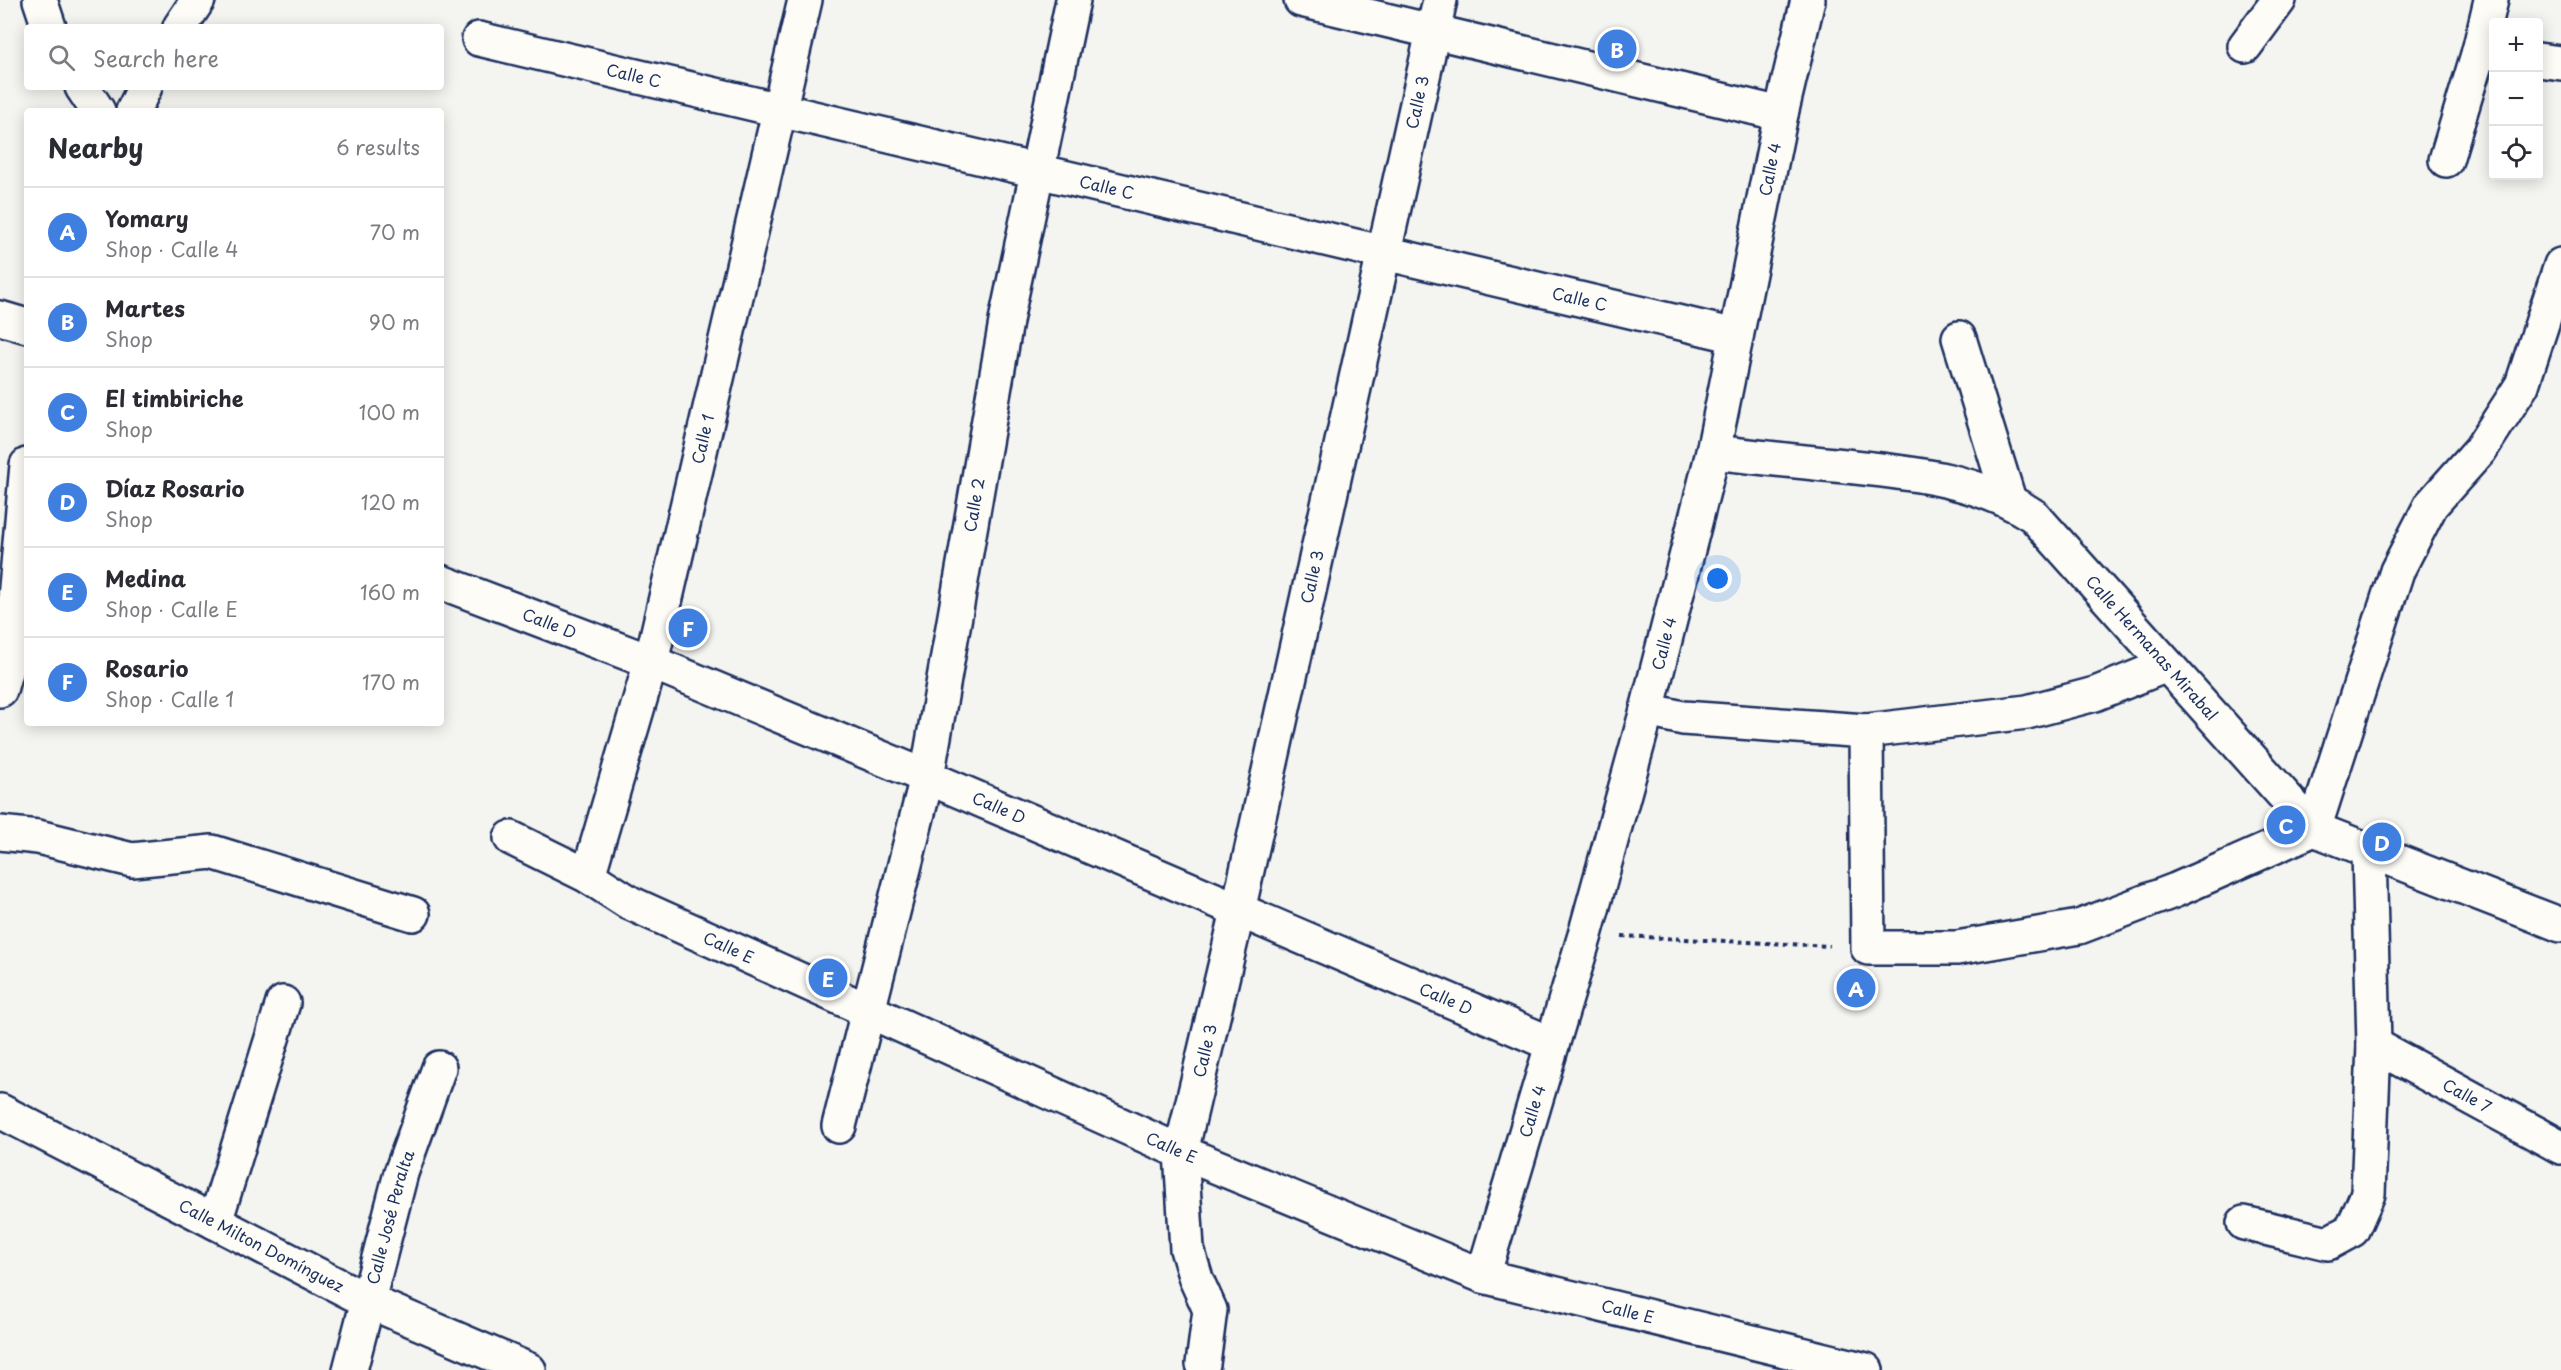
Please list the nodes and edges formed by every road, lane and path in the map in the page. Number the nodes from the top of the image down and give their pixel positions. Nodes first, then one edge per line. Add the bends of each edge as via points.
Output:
1 (40, 0) edge
2 (198, 0) edge
3 (805, 0) edge
4 (1073, 0) edge
5 (1301, 0) edge
6 (1440, 0) edge
7 (1808, 0) edge
8 (2278, 0) edge
9 (2491, 0) edge
10 (48, 24) edge
11 (182, 24) edge
12 (1433, 32) junction
13 (479, 39) dead end
14 (2245, 46) dead end
15 (2486, 52) edge
16 (2543, 61) edge
17 (2561, 63) edge
18 (84, 90) edge
19 (144, 90) edge
20 (97, 108) edge
21 (134, 108) edge
22 (780, 110) junction
23 (1781, 114) junction
24 (2446, 160) dead end
25 (1038, 171) junction
26 (1384, 253) junction
27 (2561, 265) edge
28 (0, 318) edge
29 (24, 325) edge
30 (1736, 336) junction
31 (1959, 338) dead end
32 (1713, 452) junction
33 (24, 456) edge
34 (0, 492) edge
35 (24, 498) edge
36 (2009, 500) junction
37 (444, 583) edge
38 (651, 662) junction
39 (2167, 665) junction
40 (0, 690) edge
41 (1647, 710) junction
42 (1866, 731) junction
43 (927, 777) junction
44 (2314, 829) junction
45 (0, 833) edge
46 (511, 838) dead end
47 (2369, 852) junction
48 (588, 876) junction
49 (1238, 910) junction
50 (413, 914) dead end
51 (2561, 925) edge
52 (1585, 935) junction
53 (1868, 948) junction
54 (283, 1003) dead end
55 (867, 1009) junction
56 (1552, 1044) junction
57 (2374, 1045) junction
58 (438, 1068) dead end
59 (0, 1111) edge
60 (838, 1126) dead end
61 (2561, 1148) edge
62 (1181, 1152) junction
63 (214, 1222) junction
64 (2244, 1223) dead end
65 (1483, 1276) junction
66 (368, 1301) junction
67 (1203, 1364) dead end
68 (350, 1370) edge
69 (529, 1370) edge
70 (1866, 1370) edge

1 - 10 street
2 - 11 street
3 - 22 street, Calle 1
4 - 25 street, Calle 2
5 - 12 street
6 - 12 street, Calle 3
7 - 23 street, Calle 4
8 - 14 street
9 - 15 street
12 - 23 street
12 - 26 street, Calle 3
13 - 22 street, Calle C
15 - 24 street
16 - 17 street
18 - 20 street
19 - 21 street
22 - 25 street, Calle C
22 - 38 street, Calle 1
23 - 30 street, Calle 4
25 - 26 street, Calle C
25 - 43 street, Calle 2 via 1008,316
26 - 30 street, Calle C
26 - 49 street, Calle 3
27 - 44 street via 2522,384 2480,450 2432,505 2397,571
28 - 29 street
30 - 32 street, Calle 4
31 - 36 street
32 - 36 street, Calle Hermanas Mirabal via 1926,476
32 - 41 street, Calle 4
33 - 34 street
35 - 40 street via 10,654
36 - 39 street, Calle Hermanas Mirabal via 2034,516
37 - 38 street, Calle D
38 - 43 street, Calle D
38 - 48 street, Calle 1
39 - 42 street via 2096,694 2027,712
39 - 44 street, Calle Hermanas Mirabal
41 - 42 street via 1683,718
41 - 52 street, Calle 4
42 - 53 street
43 - 49 street, Calle D
43 - 55 street, Calle 2
44 - 47 street, Calle Hermanas Mirabal
44 - 53 street via 2176,890 2079,927 1957,948
45 - 50 street via 38,837 132,860 212,852
46 - 48 street, Calle E
47 - 51 street, Calle Hermanas Mirabal
47 - 57 street
48 - 55 street, Calle E via 630,903
49 - 56 street, Calle D
49 - 62 street, Calle 3
52 - 53 path
52 - 56 street, Calle 4
54 - 63 street
55 - 60 street, Calle 2
55 - 62 street, Calle E
56 - 65 street, Calle 4
57 - 61 street, Calle 7
57 - 64 street via 2368,1194 2352,1230 2328,1243
58 - 66 street, Calle José Peralta via 401,1173
59 - 63 street, Calle Milton Domínguez
62 - 65 street, Calle E
62 - 67 street, Calle 3 via 1187,1250 1210,1310
63 - 66 street, Calle Milton Domínguez
65 - 70 street, Calle E
66 - 68 street, Calle José Peralta
66 - 69 street, Calle Milton Domínguez

